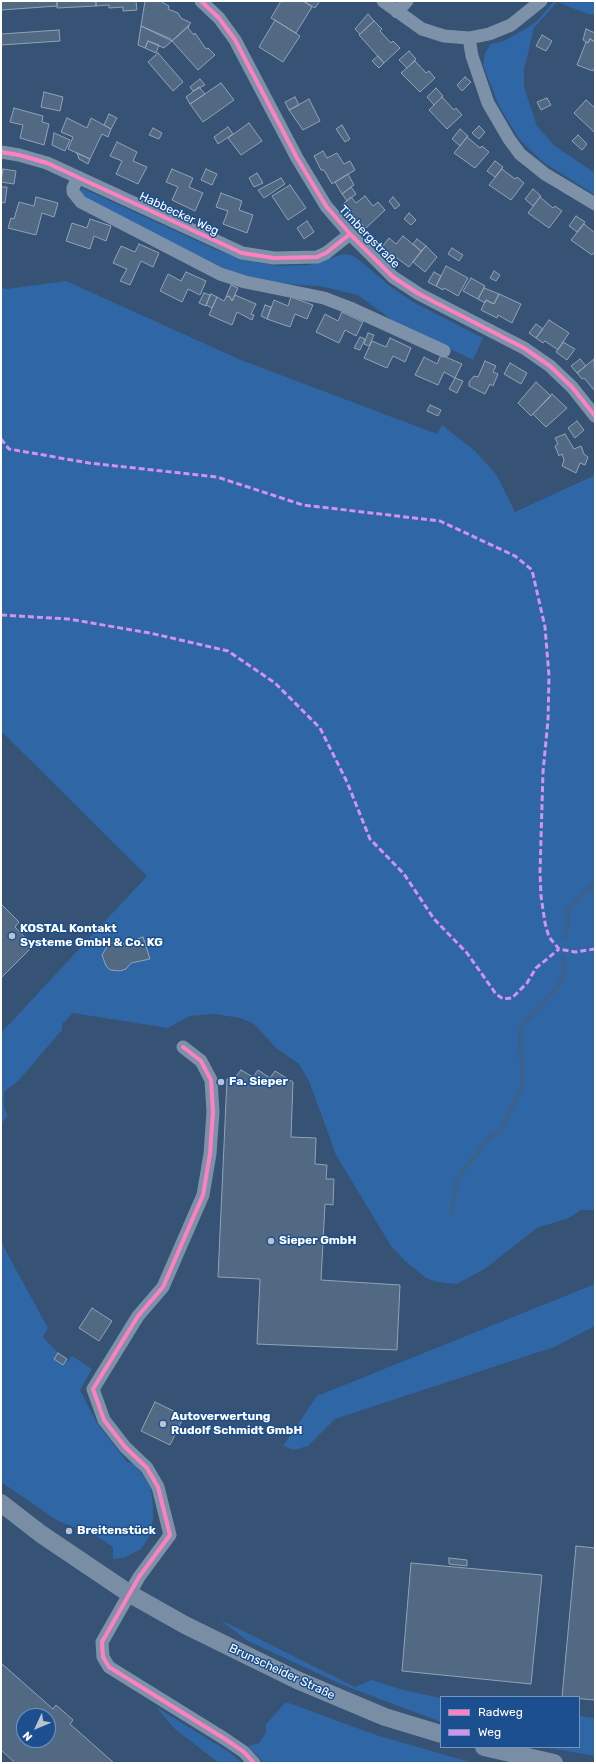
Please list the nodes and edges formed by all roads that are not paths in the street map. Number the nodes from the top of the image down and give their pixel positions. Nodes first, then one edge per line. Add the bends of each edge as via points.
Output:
1 (201, 1) edge
2 (384, 1) edge
3 (407, 1) edge
4 (541, 1) edge
5 (397, 12) junction
6 (469, 38) junction
7 (1, 152) edge
8 (78, 177) junction
9 (595, 204) edge
10 (350, 234) junction
11 (444, 351) dead end
12 (595, 416) edge
13 (183, 1047) dead end
14 (1, 1502) edge
15 (130, 1594) junction
16 (440, 1734) edge
17 (488, 1748) edge
18 (254, 1763) edge
19 (554, 1763) edge

1 - 10 street, Timbergstraße via 219,18 235,40 326,206
2 - 5 street
3 - 5 street
4 - 6 street via 511,25 489,34
5 - 6 street via 432,33
6 - 9 street via 472,56 488,103 520,154 545,174
7 - 8 street, Habbecker Weg via 47,163
8 - 10 street, Habbecker Weg via 242,253 258,257 317,257
8 - 11 street via 73,192 81,202 220,274 245,282 324,298
10 - 12 street, Timbergstraße via 393,277 419,294 524,348 550,366 572,387
13 - 15 street via 201,1061 211,1080 213,1119 210,1154 202,1195 163,1287 138,1316 93,1389 104,1420 147,1468 158,1487 170,1535 139,1577
14 - 15 main road, Brunscheider Straße via 41,1534
15 - 16 main road, Brunscheider Straße via 185,1625 297,1680 385,1717
15 - 18 street via 102,1642 103,1657 109,1667 225,1739 244,1752
17 - 19 main road

